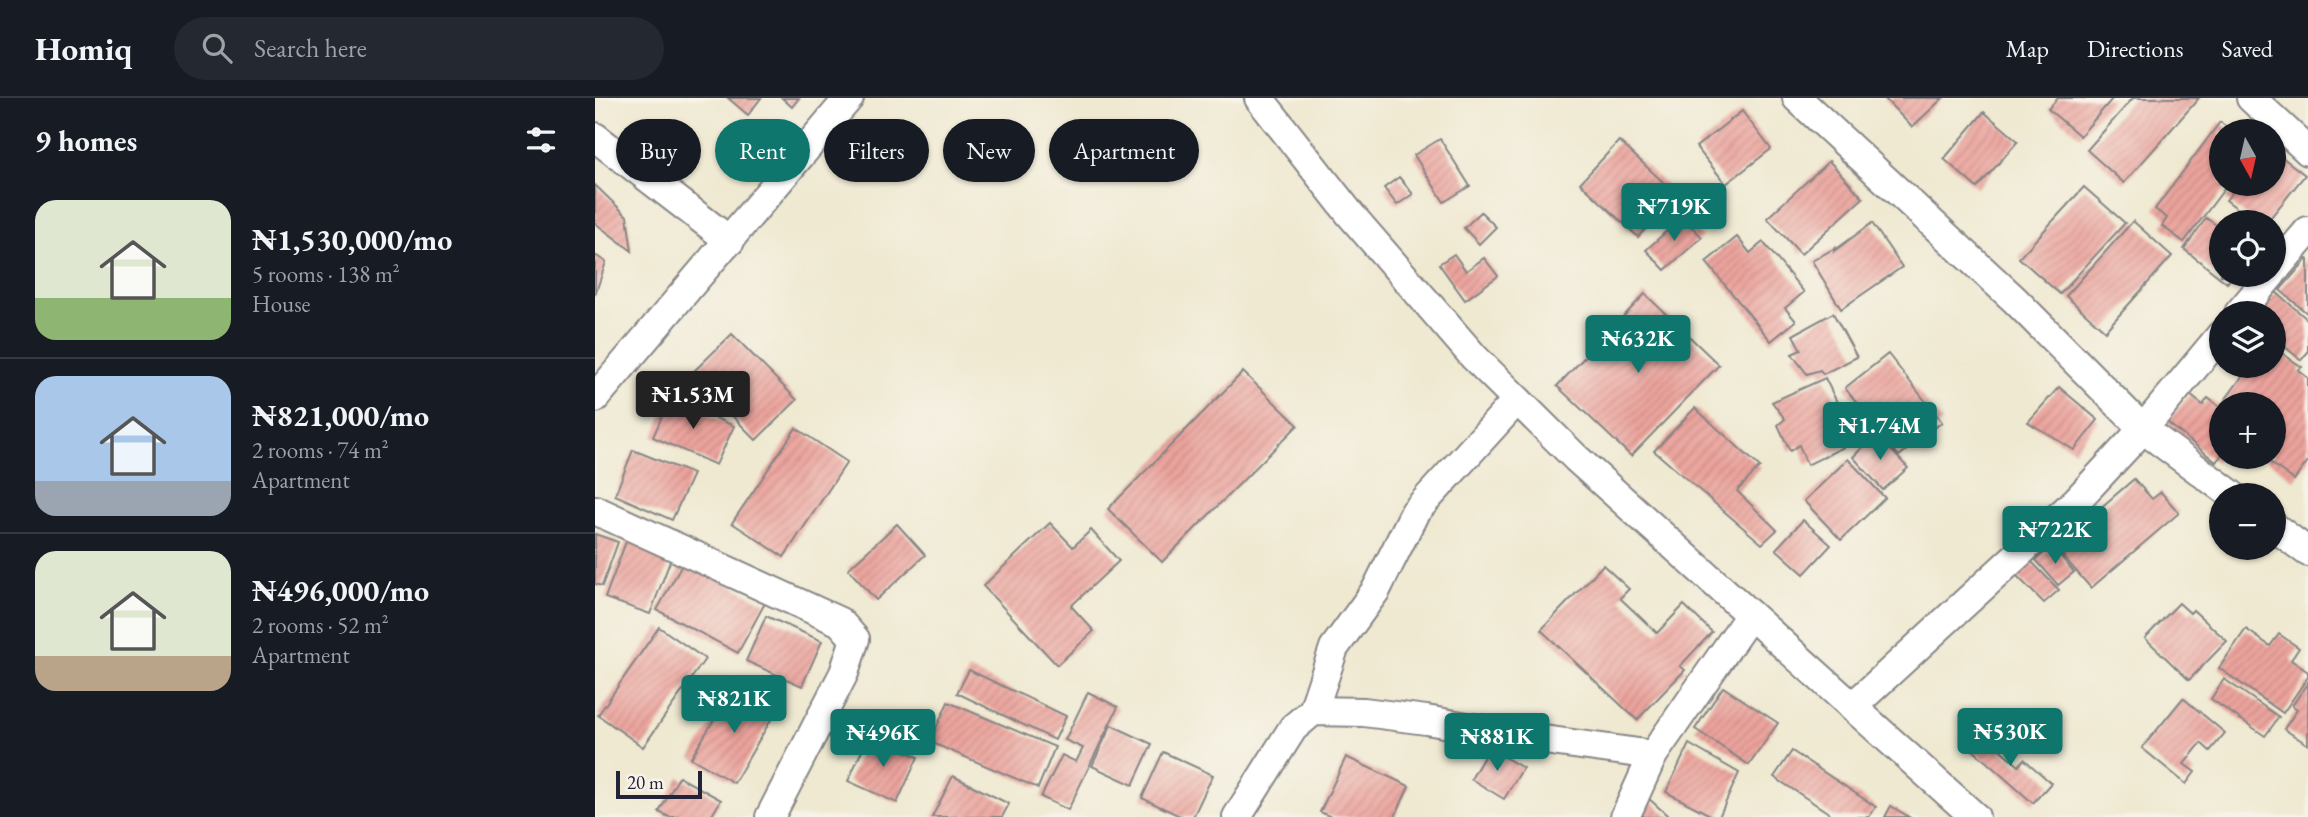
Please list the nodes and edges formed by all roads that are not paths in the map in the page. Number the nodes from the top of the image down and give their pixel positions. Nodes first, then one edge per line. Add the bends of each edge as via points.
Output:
1 (849, 98) edge
2 (1259, 98) edge
3 (1797, 98) edge
4 (2251, 98) edge
5 (595, 137) edge
6 (2308, 151) edge
7 (2308, 231) edge
8 (730, 241) junction
9 (2286, 257) edge
10 (2261, 287) edge
11 (2249, 301) edge
12 (2209, 349) edge
13 (595, 398) edge
14 (1517, 400) junction
15 (2143, 429) junction
16 (2216, 483) edge
17 (595, 510) edge
18 (2286, 536) edge
19 (2308, 552) edge
20 (1750, 615) junction
21 (1851, 708) junction
22 (1313, 710) junction
23 (1653, 755) junction
24 (770, 817) edge
25 (1237, 817) edge
26 (1625, 817) edge
27 (1975, 817) edge

1 - 8 street
2 - 14 street via 1359,225 1474,358
3 - 15 street via 2015,300
4 - 6 street
5 - 8 street
7 - 9 street
8 - 13 street
10 - 11 street
12 - 15 street
14 - 20 street
14 - 22 street via 1415,512 1376,590 1334,648
15 - 16 street
15 - 21 street via 2077,500
17 - 24 street via 840,622 855,639 844,673
18 - 19 street
20 - 21 street
20 - 23 street
21 - 27 street
22 - 23 street via 1413,718
22 - 25 street via 1293,728
23 - 26 street

